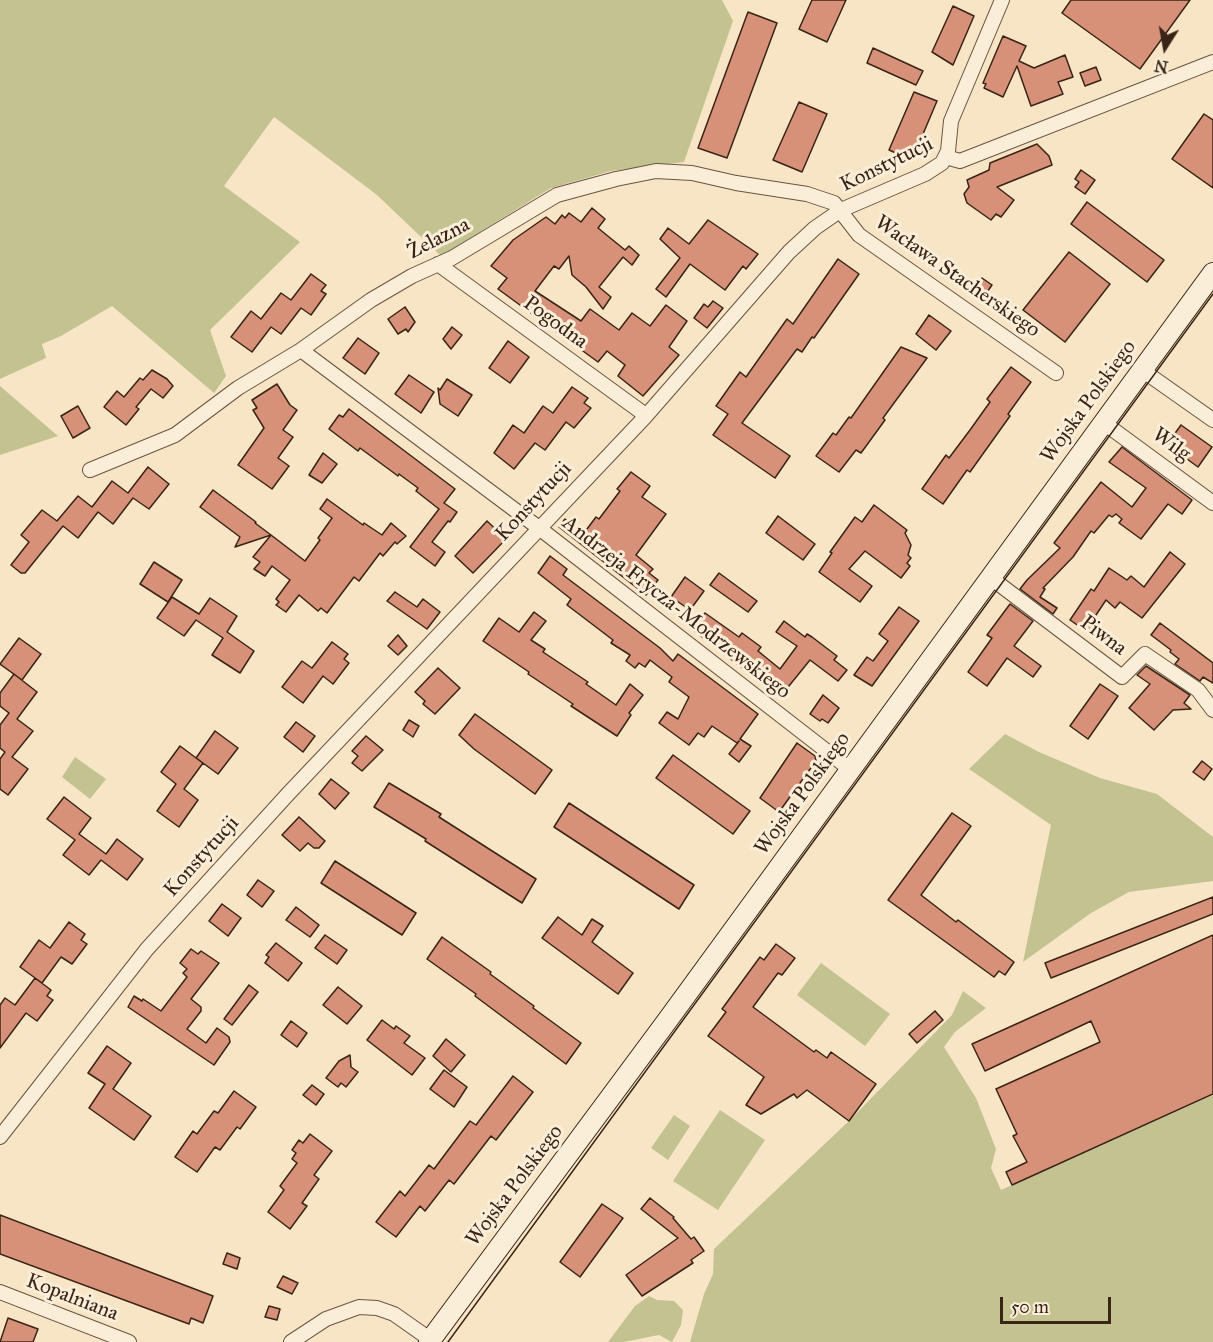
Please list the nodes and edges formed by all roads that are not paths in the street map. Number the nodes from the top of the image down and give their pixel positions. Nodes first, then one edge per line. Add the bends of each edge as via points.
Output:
1 (1002, 0) edge
2 (1213, 62) edge
3 (946, 157) junction
4 (841, 210) junction
5 (438, 264) junction
6 (1213, 273) edge
7 (301, 350) junction
8 (1142, 370) junction
9 (1056, 373) dead end
10 (645, 417) junction
11 (1213, 420) edge
12 (1104, 423) junction
13 (90, 470) dead end
14 (1213, 503) edge
15 (539, 528) junction
16 (991, 578) junction
17 (1213, 710) edge
18 (851, 770) junction
19 (0, 1137) edge
20 (0, 1292) edge
21 (430, 1341) edge
22 (129, 1342) edge
23 (291, 1342) edge

1 - 3 street via 951,121
2 - 3 street, Konstytucji via 960,161
3 - 4 street, Konstytucji via 936,169
4 - 5 street, Żelazna via 834,202 807,195 692,172 656,171 557,195
4 - 9 street, Wacława Stacherskiego via 859,235
4 - 10 street, Konstytucji via 789,252
5 - 7 street, Żelazna via 371,300
5 - 10 street, Pogodna
6 - 8 main road, Wojska Polskiego
7 - 13 street, Żelazna via 238,388 174,435
7 - 15 street, Andrzeja Frycza-Modrzewskiego
8 - 11 street
8 - 12 main road, Wojska Polskiego
10 - 15 street, Konstytucji
12 - 14 street, Wilg
12 - 16 main road, Wojska Polskiego
15 - 18 street, Andrzeja Frycza-Modrzewskiego
15 - 19 street, Konstytucji via 147,949
16 - 17 street, Piwna via 1122,676 1145,654 1198,690
16 - 18 main road, Wojska Polskiego
18 - 21 main road, Wojska Polskiego
20 - 22 street, Kopalniana
21 - 23 street via 394,1314 358,1307 326,1319

